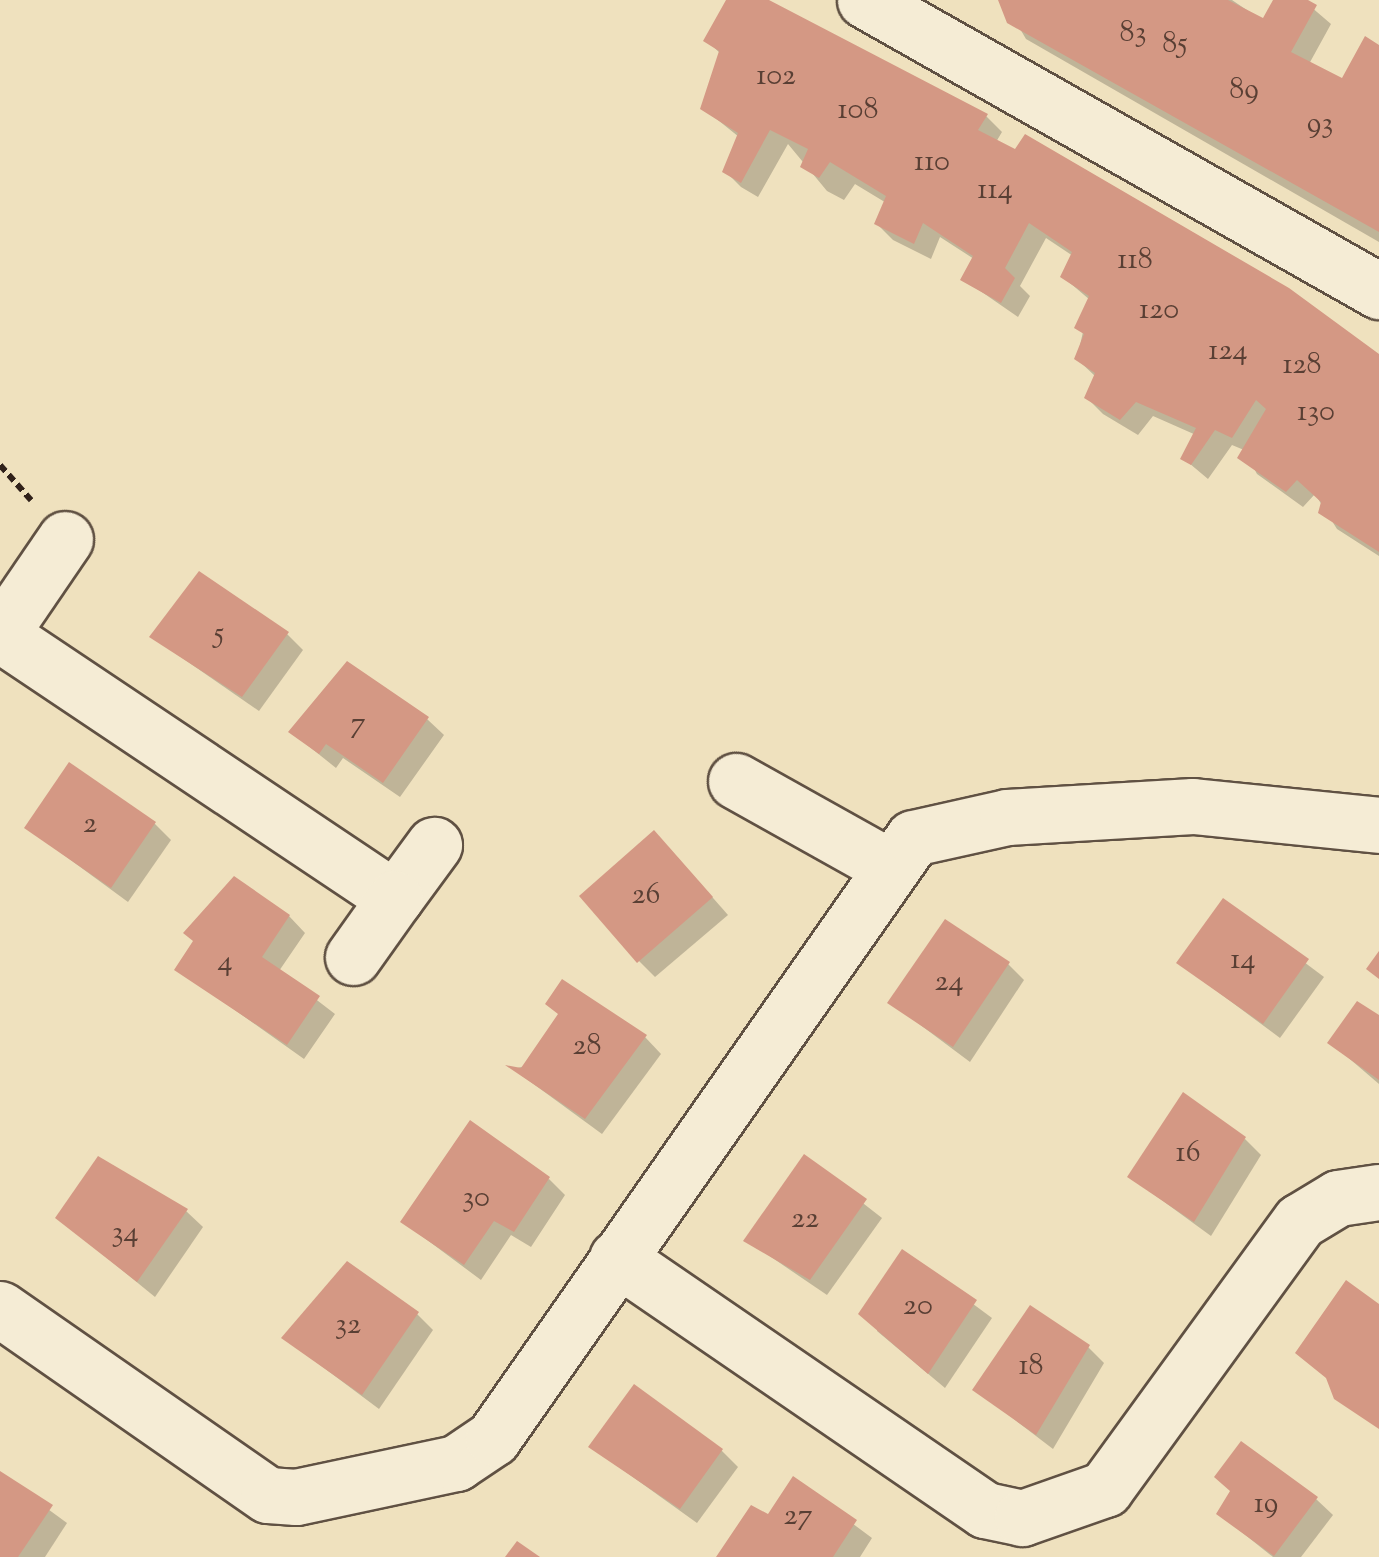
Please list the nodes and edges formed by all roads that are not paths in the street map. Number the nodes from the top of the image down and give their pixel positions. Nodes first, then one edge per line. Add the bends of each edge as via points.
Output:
1 (866, 0) edge
2 (1379, 291) edge
3 (65, 539) dead end
4 (1, 632) edge
5 (736, 781) dead end
6 (1379, 826) edge
7 (434, 845) dead end
8 (890, 867) junction
9 (395, 898) junction
10 (353, 957) dead end
11 (1379, 1192) edge
12 (617, 1258) junction
13 (0, 1309) edge

1 - 2 street
3 - 4 street
4 - 9 street
5 - 8 street
6 - 8 street via 1193,806 1007,817 913,838
7 - 9 street
8 - 12 street
9 - 10 street
11 - 12 street via 1338,1198 1300,1221 1105,1489 1022,1518 985,1510
12 - 13 street via 482,1448 456,1462 296,1497 252,1485

